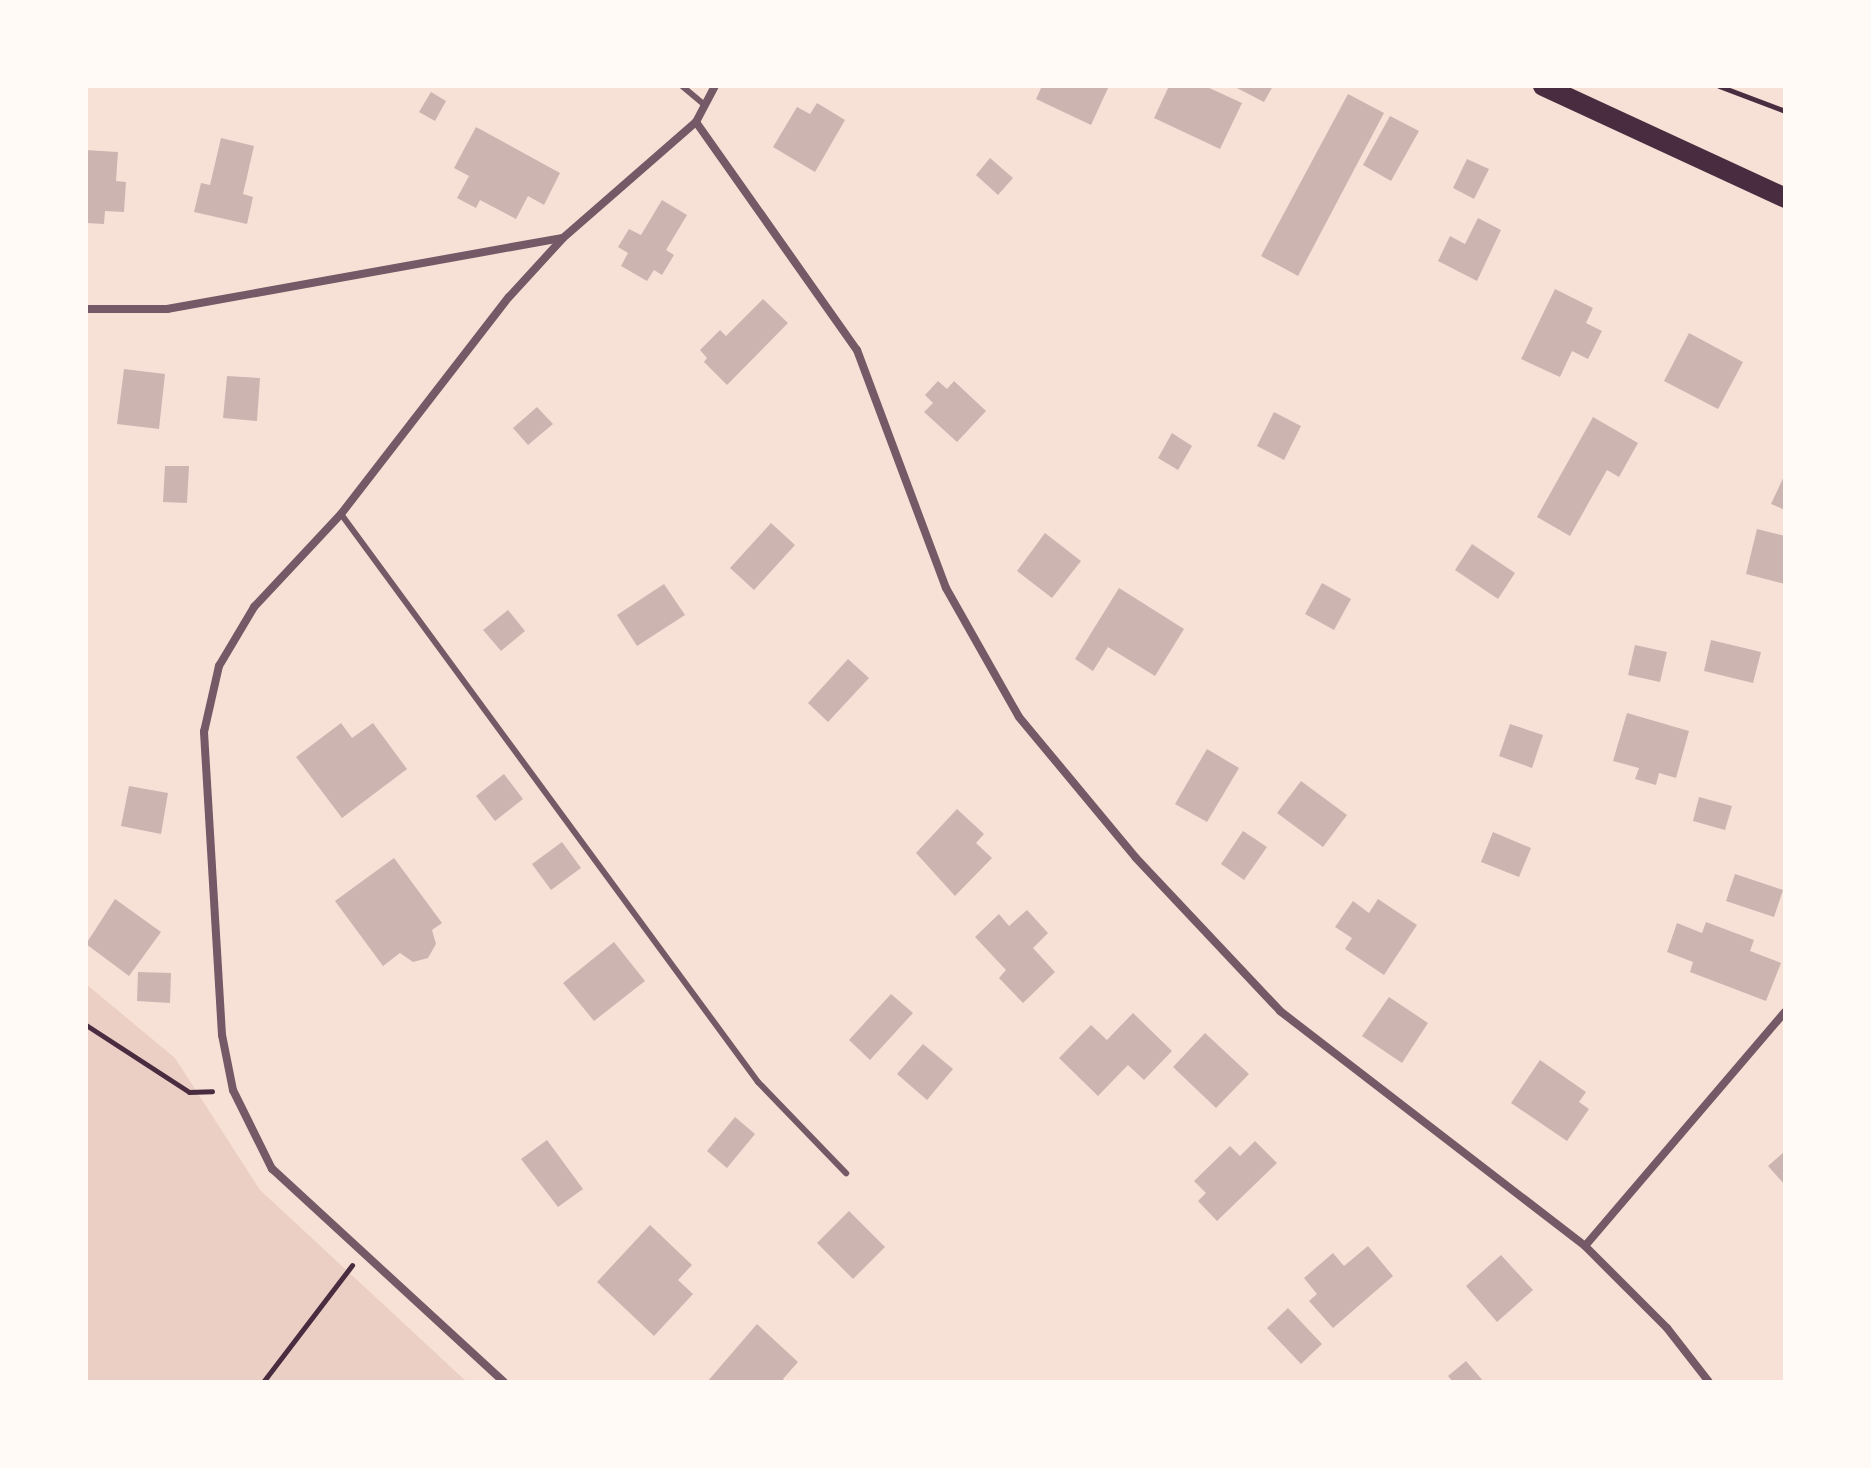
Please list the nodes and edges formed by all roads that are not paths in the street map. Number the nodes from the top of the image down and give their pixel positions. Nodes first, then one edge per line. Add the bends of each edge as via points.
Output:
1 (682, 86) edge
2 (715, 86) edge
3 (1543, 86) edge
4 (705, 105) junction
5 (696, 122) junction
6 (1785, 198) edge
7 (563, 238) junction
8 (86, 309) edge
9 (341, 514) junction
10 (1785, 1012) edge
11 (846, 1173) dead end
12 (1585, 1246) junction
13 (504, 1382) edge
14 (1709, 1382) edge

1 - 4 lane
2 - 4 street
3 - 6 main road
4 - 5 street
5 - 7 street
5 - 12 street via 857,350 946,588 1019,717 1136,858 1280,1011
7 - 8 street via 167,309
7 - 9 street via 509,297
9 - 11 lane via 758,1082
9 - 13 street via 254,607 219,666 204,732 222,1035 233,1090 272,1169
10 - 12 street
12 - 14 street via 1667,1328

